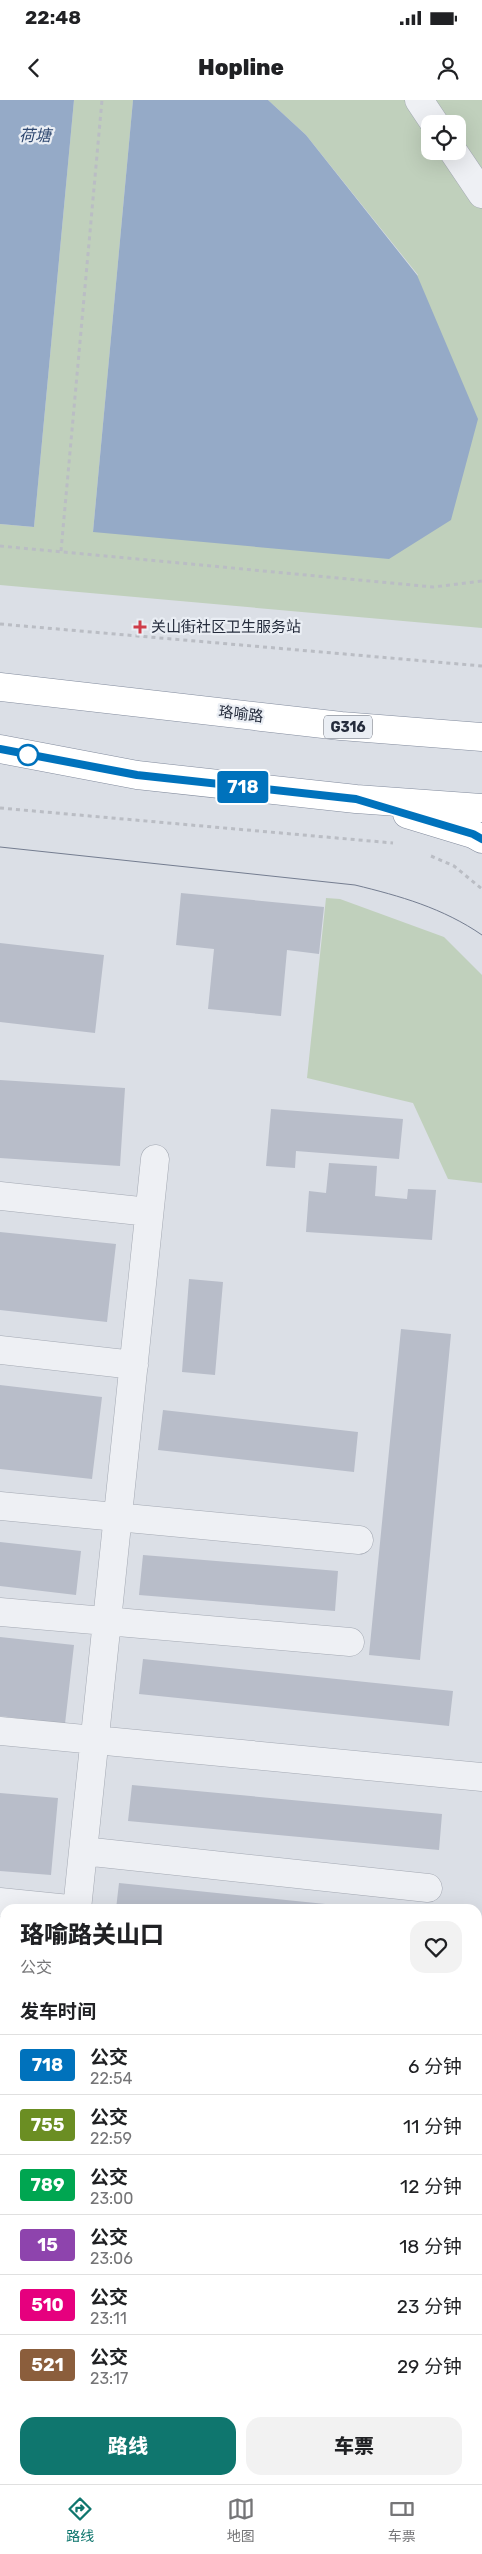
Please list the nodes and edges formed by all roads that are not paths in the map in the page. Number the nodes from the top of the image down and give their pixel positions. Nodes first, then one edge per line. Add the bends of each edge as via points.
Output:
1 (419, 100) edge
2 (429, 115) edge
3 (459, 160) edge
4 (482, 194) edge
5 (0, 687) edge
6 (482, 737) edge
7 (0, 750) edge
8 (356, 799) junction
9 (482, 808) edge
10 (482, 839) edge
11 (155, 1159) dead end
12 (0, 1196) edge
13 (149, 1212) junction
14 (0, 1350) edge
15 (134, 1365) junction
16 (0, 1506) edge
17 (119, 1518) junction
18 (359, 1540) dead end
19 (0, 1612) edge
20 (108, 1622) junction
21 (350, 1642) dead end
22 (0, 1731) edge
23 (95, 1741) junction
24 (482, 1777) edge
25 (84, 1851) junction
26 (428, 1888) dead end
27 (0, 1902) edge
28 (20, 1904) edge
29 (78, 1904) edge

1 - 2 street
3 - 4 street
5 - 6 highway, 珞喻路 / G316 via 341,726
7 - 8 highway via 137,775
8 - 9 highway
8 - 10 highway
11 - 13 street
12 - 13 street
13 - 15 street
14 - 15 street
15 - 17 street
16 - 17 street
17 - 18 street
17 - 20 street
19 - 20 street
20 - 21 street
20 - 23 street
22 - 23 street
23 - 24 street
23 - 25 street
25 - 26 street
25 - 29 street
27 - 28 street

